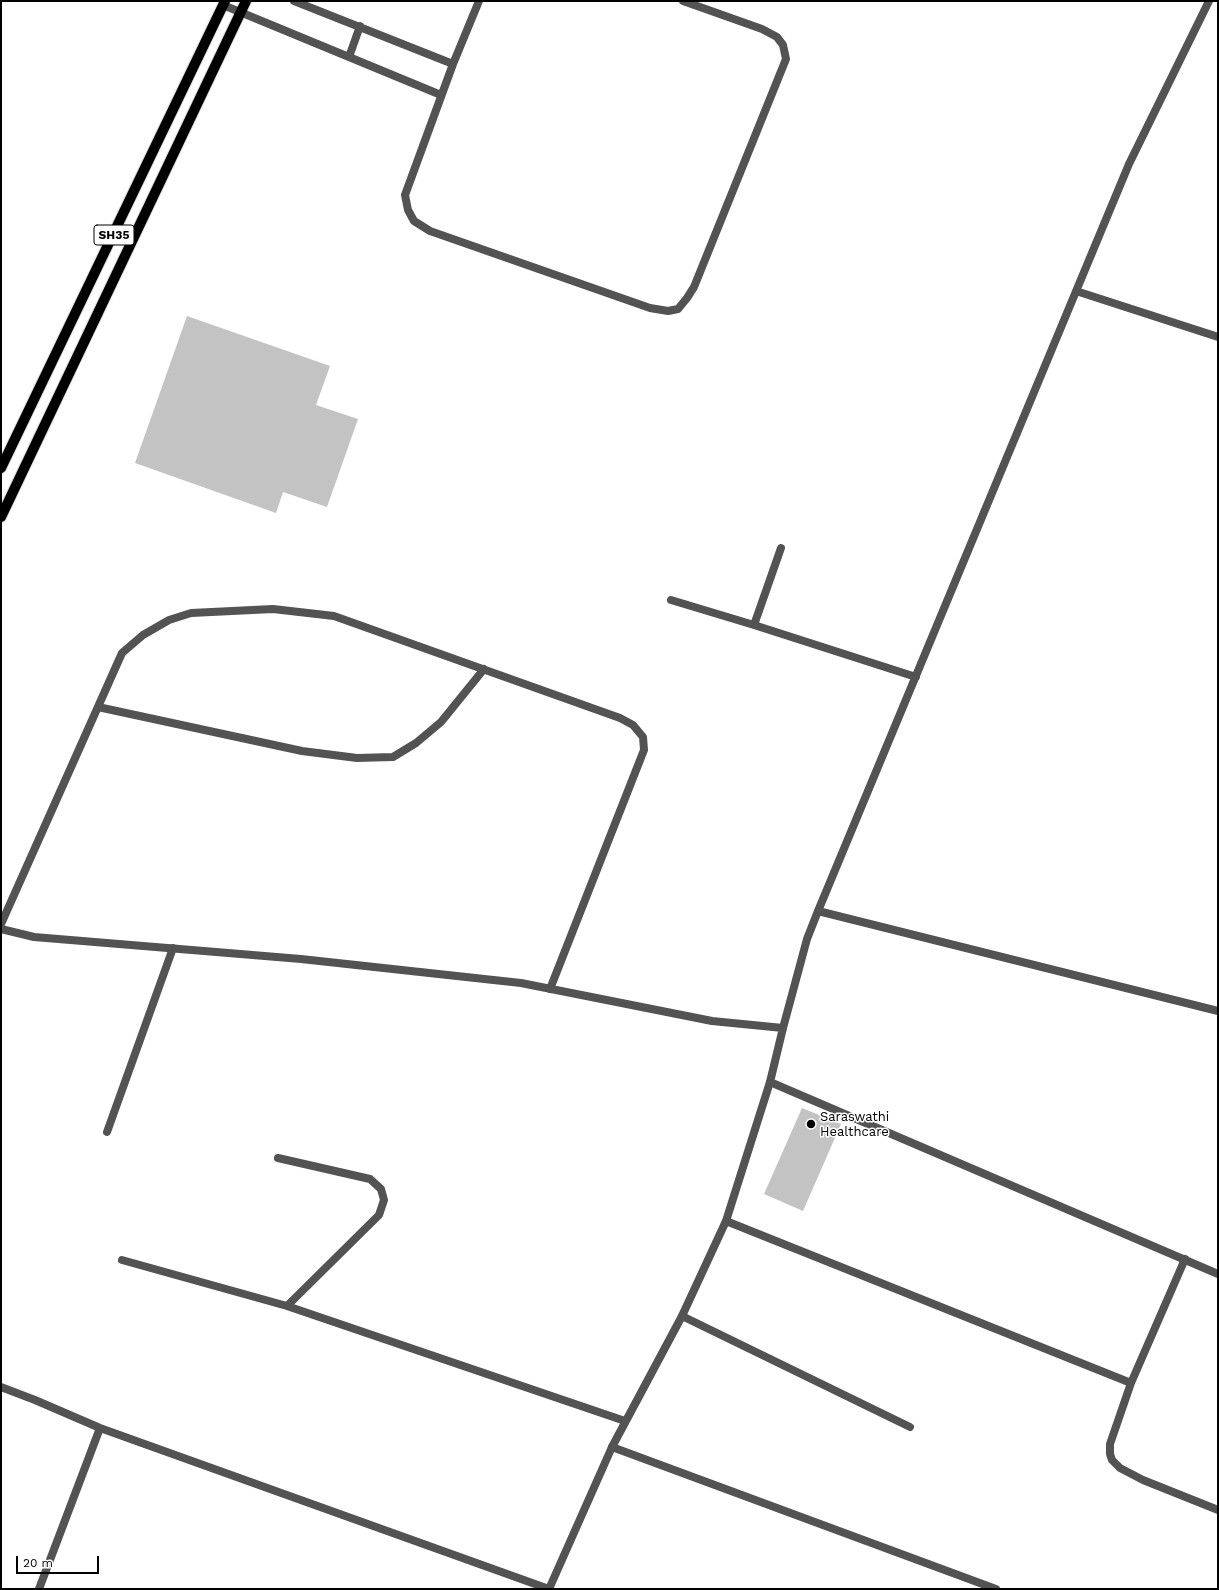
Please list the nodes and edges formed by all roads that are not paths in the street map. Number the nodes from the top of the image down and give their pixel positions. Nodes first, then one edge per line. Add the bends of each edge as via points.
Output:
1 (246, 1) edge
2 (294, 1) edge
3 (479, 1) edge
4 (683, 1) edge
5 (1210, 1) edge
6 (224, 3) edge
7 (240, 13) junction
8 (360, 26) junction
9 (348, 57) junction
10 (453, 64) junction
11 (442, 95) junction
12 (1076, 291) junction
13 (1218, 337) edge
14 (1, 468) edge
15 (1, 517) edge
16 (781, 548) dead end
17 (670, 600) dead end
18 (754, 625) junction
19 (484, 669) junction
20 (916, 677) junction
21 (98, 707) junction
22 (818, 911) junction
23 (1, 924) edge
24 (1, 929) edge
25 (173, 948) junction
26 (550, 989) junction
27 (1218, 1011) edge
28 (783, 1028) junction
29 (770, 1082) junction
30 (107, 1132) dead end
31 (278, 1158) dead end
32 (726, 1221) junction
33 (1185, 1259) junction
34 (122, 1260) dead end
35 (1218, 1274) edge
36 (288, 1306) junction
37 (682, 1316) junction
38 (1131, 1383) junction
39 (1, 1387) edge
40 (625, 1421) junction
41 (100, 1428) junction
42 (910, 1428) dead end
43 (612, 1447) junction
44 (1218, 1510) edge
45 (39, 1589) edge
46 (549, 1589) edge
47 (996, 1589) edge

1 - 7 main road
2 - 8 street
3 - 10 street
4 - 11 street via 762,29 783,45 786,59 694,287 678,309 668,311 650,308 430,231 414,221 408,210 405,195
5 - 12 street via 1129,164
6 - 7 street
6 - 14 main road, SH35
7 - 9 street
7 - 15 main road
8 - 9 street
8 - 10 street
9 - 11 street
10 - 11 street
12 - 13 street
12 - 20 street
16 - 18 street
17 - 18 street
18 - 20 street
19 - 21 street via 442,722 416,744 392,757 357,758 302,751
19 - 21 street via 334,616 273,609 191,613 169,620 143,635 122,653
19 - 26 street via 620,718 633,725 643,737 644,750
20 - 22 street
21 - 23 street
22 - 27 street
22 - 28 street via 807,939
24 - 25 street via 34,936
25 - 26 street via 349,964 521,983
25 - 30 street
26 - 28 street via 712,1021
28 - 29 street
29 - 32 street
29 - 33 street
31 - 36 street via 370,1179 381,1189 384,1200 379,1215
32 - 37 street
32 - 38 street
33 - 35 street
33 - 38 street
34 - 36 street
36 - 40 street
37 - 40 street
37 - 42 street
38 - 44 street via 1110,1444 1112,1460 1120,1468 1143,1480
39 - 41 street
40 - 43 street
41 - 45 street
41 - 46 street
43 - 46 street
43 - 47 street

